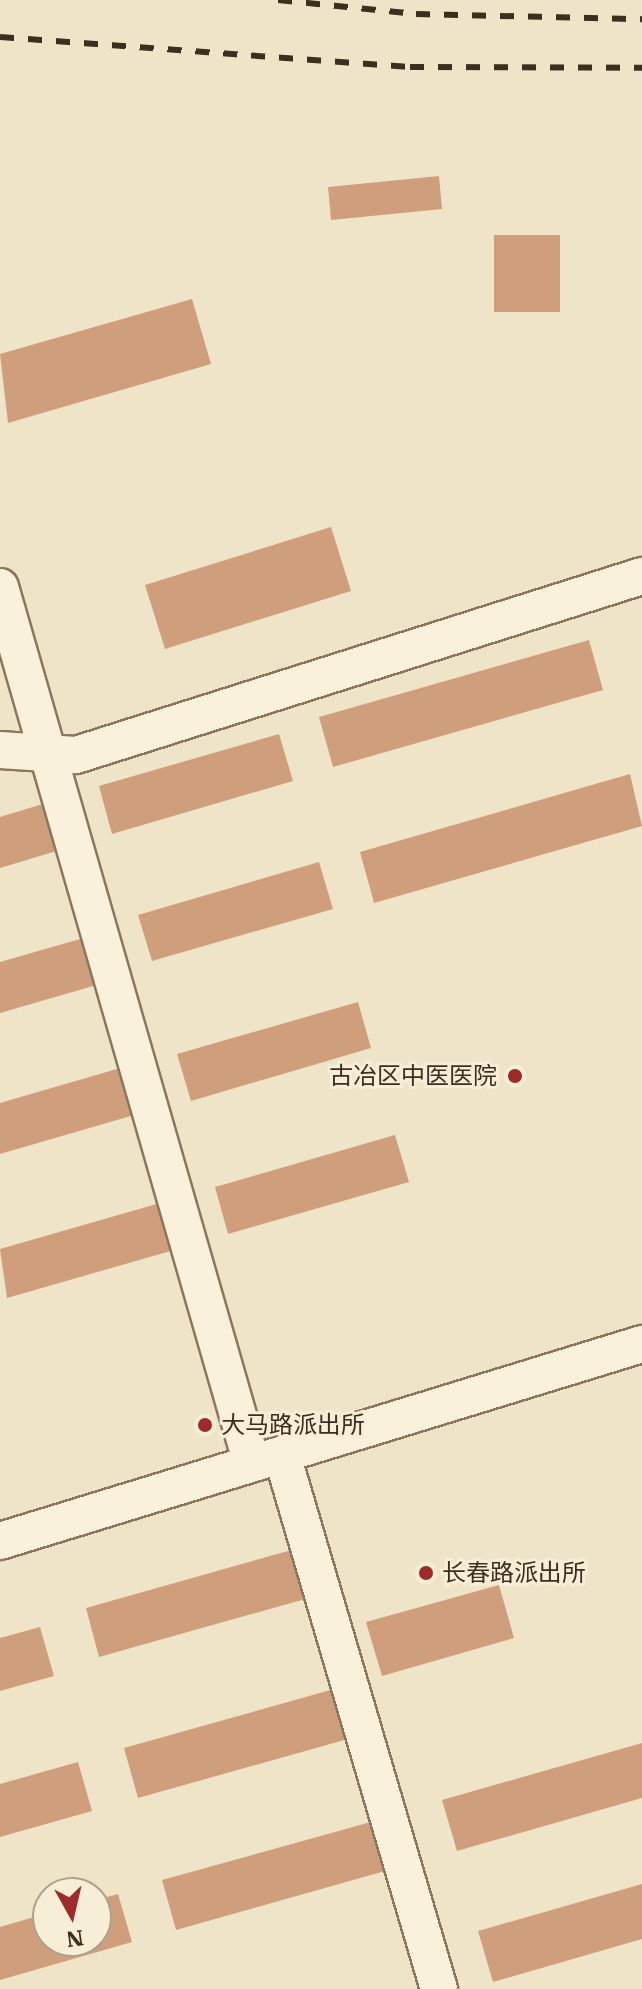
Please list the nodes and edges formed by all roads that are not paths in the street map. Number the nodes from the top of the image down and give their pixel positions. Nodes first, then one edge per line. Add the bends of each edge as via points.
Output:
1 (642, 576) edge
2 (0, 587) edge
3 (0, 750) edge
4 (48, 752) junction
5 (642, 1344) edge
6 (267, 1460) junction
7 (0, 1541) edge
8 (439, 1989) edge

1 - 4 street via 76,755
2 - 4 street
3 - 4 street
4 - 6 street
5 - 6 street
6 - 7 street
6 - 8 street

